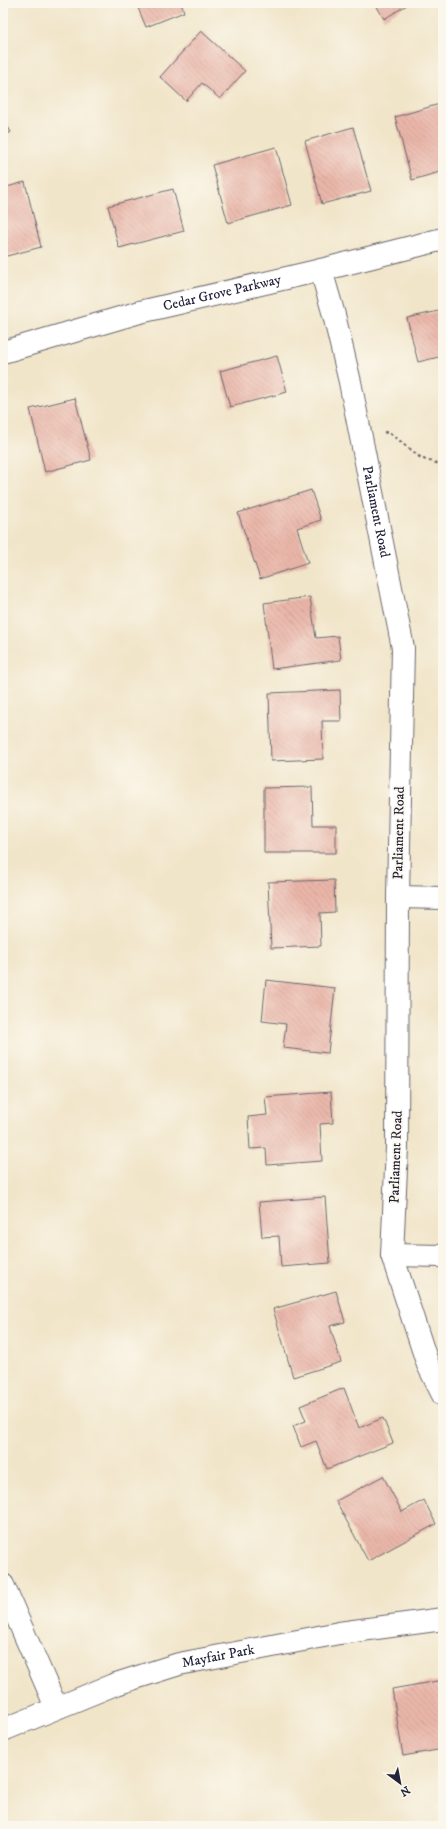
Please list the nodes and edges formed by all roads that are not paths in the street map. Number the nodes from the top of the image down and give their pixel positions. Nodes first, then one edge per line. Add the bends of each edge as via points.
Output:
1 (443, 239) edge
2 (321, 270) junction
3 (3, 352) edge
4 (398, 897) junction
5 (443, 898) edge
6 (392, 1255) junction
7 (443, 1256) edge
8 (443, 1395) edge
9 (3, 1584) edge
10 (443, 1619) edge
11 (56, 1707) junction
12 (3, 1730) edge

1 - 2 street, Cedar Grove Parkway
2 - 3 street, Cedar Grove Parkway via 140,312
2 - 4 street, Parliament Road via 336,322 359,424 403,648
4 - 5 street
4 - 6 street, Parliament Road via 397,1147
6 - 7 street
6 - 8 street, Parliament Road via 428,1365
9 - 11 street
10 - 11 street, Mayfair Park via 331,1635 179,1664
11 - 12 street, Mayfair Park

